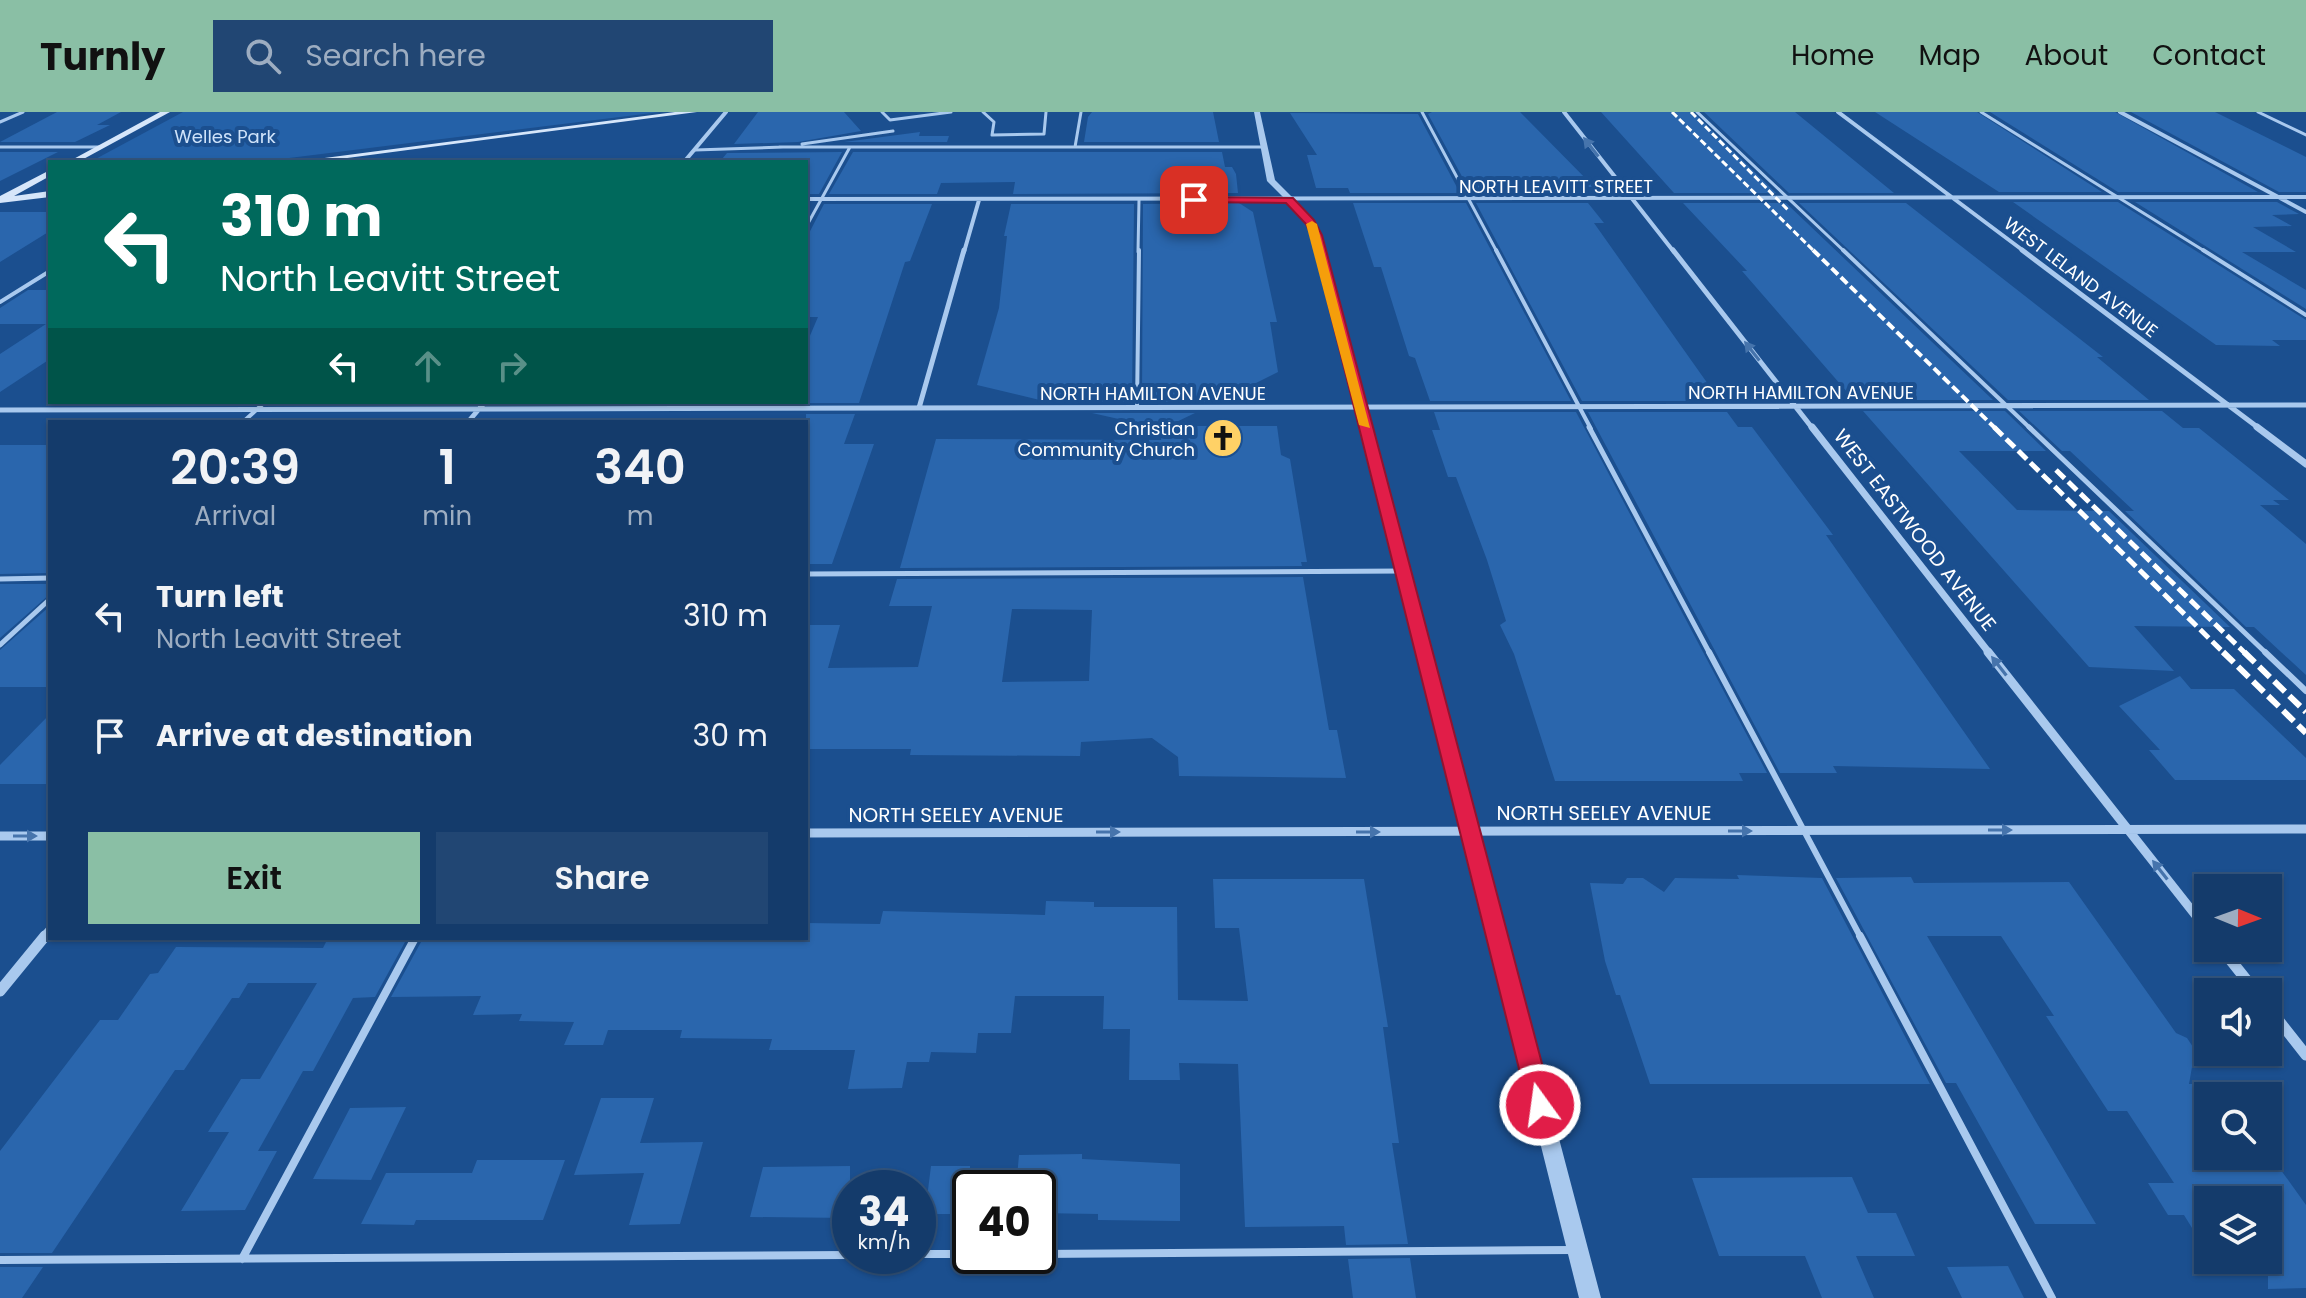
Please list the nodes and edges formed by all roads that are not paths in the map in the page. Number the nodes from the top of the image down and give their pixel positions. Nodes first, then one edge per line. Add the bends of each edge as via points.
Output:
1 (23, 112) edge
2 (166, 112) edge
3 (693, 112) edge
4 (726, 112) edge
5 (882, 112) edge
6 (951, 112) edge
7 (983, 112) edge
8 (1046, 112) edge
9 (1081, 112) edge
10 (1257, 112) edge
11 (1422, 112) edge
12 (1564, 112) edge
13 (1697, 112) edge
14 (1838, 112) edge
15 (1981, 112) edge
16 (2120, 112) edge
17 (2258, 112) edge
18 (0, 122) edge
19 (893, 131) dead end
20 (2306, 135) edge
21 (0, 147) edge
22 (100, 147) junction
23 (779, 147) junction
24 (850, 147) junction
25 (1075, 147) junction
26 (1264, 147) junction
27 (695, 150) junction
28 (76, 160) edge
29 (314, 160) edge
30 (686, 160) edge
31 (48, 174) edge
32 (48, 194) edge
33 (2306, 197) edge
34 (1953, 198) junction
35 (2119, 198) junction
36 (2280, 198) junction
37 (808, 199) edge
38 (822, 199) junction
39 (1633, 199) junction
40 (1788, 199) junction
41 (0, 200) edge
42 (979, 200) junction
43 (1139, 200) junction
44 (1289, 200) junction
45 (1469, 200) junction
46 (2306, 212) edge
47 (808, 224) edge
48 (48, 272) edge
49 (0, 302) edge
50 (2306, 315) edge
51 (48, 403) edge
52 (263, 404) edge
53 (483, 404) edge
54 (708, 405) edge
55 (2229, 405) junction
56 (2306, 405) edge
57 (1795, 406) junction
58 (2006, 406) junction
59 (1361, 407) junction
60 (1580, 407) junction
61 (919, 408) junction
62 (1137, 408) junction
63 (258, 409) junction
64 (479, 409) junction
65 (0, 410) edge
66 (39, 410) junction
67 (245, 420) edge
68 (470, 420) edge
69 (2306, 464) edge
70 (1403, 571) junction
71 (808, 574) edge
72 (48, 578) edge
73 (0, 579) edge
74 (48, 601) edge
75 (0, 645) edge
76 (2306, 691) edge
77 (2306, 829) edge
78 (1802, 830) junction
79 (2128, 830) junction
80 (1470, 831) junction
81 (808, 833) edge
82 (0, 836) edge
83 (48, 836) edge
84 (2194, 913) edge
85 (48, 932) edge
86 (414, 940) edge
87 (2232, 962) edge
88 (2245, 978) edge
89 (0, 991) edge
90 (2282, 1025) edge
91 (2306, 1055) edge
92 (1577, 1250) junction
93 (1056, 1254) edge
94 (832, 1255) edge
95 (242, 1259) junction
96 (0, 1260) edge
97 (1590, 1298) edge
98 (2052, 1298) edge

1 - 18 lane
2 - 22 main road
3 - 29 main road
4 - 27 street
5 - 6 lane via 890,120
7 - 8 lane via 994,122 992,135 1044,134
9 - 25 lane
10 - 26 street
11 - 45 lane
39 -> 12 street, WEST EASTWOOD AVENUE
13 - 40 lane
14 - 34 street, WEST LELAND AVENUE
15 - 35 lane
16 - 36 street
17 - 20 lane
19 - 23 lane
21 - 22 lane
22 - 28 main road
23 - 24 lane
23 - 27 lane
24 - 25 lane
24 - 38 lane
25 - 26 lane
26 - 44 street via 1271,181
27 - 30 street
31 - 41 main road
32 - 41 main road
33 - 36 street, NORTH LEAVITT STREET
34 - 35 street, NORTH LEAVITT STREET
34 - 40 street, NORTH LEAVITT STREET
34 - 55 street, WEST LELAND AVENUE
35 - 36 street, NORTH LEAVITT STREET
35 - 50 lane
36 - 46 street
37 - 38 street, NORTH LEAVITT STREET
38 - 42 street, NORTH LEAVITT STREET
38 - 47 lane
39 - 40 street, NORTH LEAVITT STREET
39 - 45 street, NORTH LEAVITT STREET
57 -> 39 street, WEST EASTWOOD AVENUE
40 - 58 lane
42 - 43 street, NORTH LEAVITT STREET
42 - 61 street
43 - 44 street, NORTH LEAVITT STREET
43 - 62 lane
44 - 45 street, NORTH LEAVITT STREET
44 - 59 street via 1317,235
45 - 60 lane
48 - 49 lane
51 - 66 street
52 - 63 lane
53 - 64 street
54 - 61 street, NORTH HAMILTON AVENUE
54 - 64 street, NORTH HAMILTON AVENUE
55 - 56 street, NORTH HAMILTON AVENUE
55 - 58 street, NORTH HAMILTON AVENUE
55 - 69 street, WEST LELAND AVENUE
57 - 58 street, NORTH HAMILTON AVENUE
57 - 60 street, NORTH HAMILTON AVENUE
79 -> 57 street, WEST EASTWOOD AVENUE
58 - 76 lane
59 - 60 street, NORTH HAMILTON AVENUE
59 - 62 street, NORTH HAMILTON AVENUE
59 - 70 street
60 - 78 lane
61 - 62 street, NORTH HAMILTON AVENUE
63 - 64 street, NORTH HAMILTON AVENUE
63 - 66 street, NORTH HAMILTON AVENUE
63 - 67 lane
64 - 68 street
65 - 66 street, NORTH HAMILTON AVENUE
70 - 71 lane
70 - 80 street
72 - 73 lane
74 - 75 lane
77 - 79 street, NORTH SEELEY AVENUE
78 -> 79 street, NORTH SEELEY AVENUE
80 -> 78 street, NORTH SEELEY AVENUE
78 - 98 lane
84 -> 79 street, WEST EASTWOOD AVENUE
81 -> 80 street, NORTH SEELEY AVENUE
80 - 92 street
82 -> 83 street
85 - 89 street
86 - 95 lane
87 - 88 street
90 - 91 street
92 - 93 lane
92 - 97 street
94 - 95 lane
95 - 96 lane

